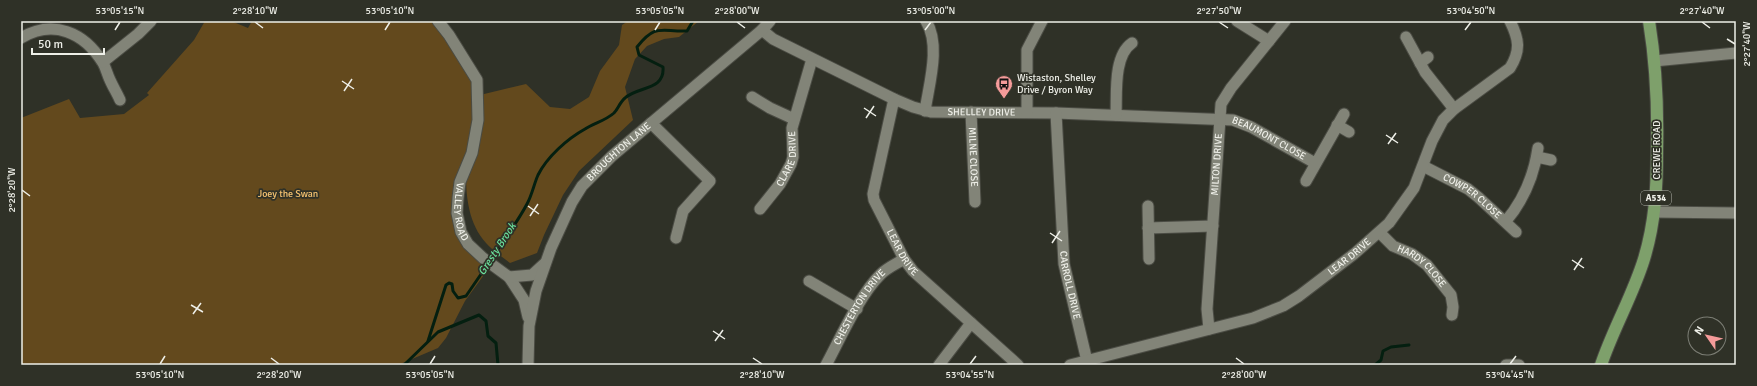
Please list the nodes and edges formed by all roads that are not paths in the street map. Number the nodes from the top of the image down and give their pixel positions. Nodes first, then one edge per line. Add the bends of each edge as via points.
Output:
1 (151, 21) edge
2 (438, 21) edge
3 (770, 21) edge
4 (926, 21) edge
5 (1042, 21) edge
6 (1237, 21) edge
7 (1285, 21) edge
8 (1510, 21) edge
9 (1649, 21) edge
10 (762, 30) junction
11 (1406, 37) dead end
12 (21, 38) edge
13 (1269, 41) junction
14 (1132, 43) dead end
15 (1736, 53) edge
16 (812, 59) junction
17 (1654, 60) junction
18 (103, 62) junction
19 (752, 97) dead end
20 (894, 99) junction
21 (120, 100) dead end
22 (1454, 109) junction
23 (925, 111) junction
24 (971, 112) junction
25 (1027, 112) junction
26 (1056, 113) junction
27 (1344, 114) dead end
28 (1116, 115) junction
29 (794, 119) junction
30 (1220, 119) junction
31 (651, 123) junction
32 (1338, 125) junction
33 (1349, 132) dead end
34 (1551, 160) dead end
35 (1315, 163) junction
36 (1423, 166) junction
37 (1306, 181) dead end
38 (975, 202) dead end
39 (1148, 206) dead end
40 (760, 209) dead end
41 (1654, 212) junction
42 (1736, 213) edge
43 (1506, 221) junction
44 (1213, 226) junction
45 (1148, 228) junction
46 (1516, 232) dead end
47 (1380, 233) junction
48 (676, 238) dead end
49 (904, 259) junction
50 (1149, 259) dead end
51 (545, 263) junction
52 (509, 277) junction
53 (809, 281) dead end
54 (857, 309) junction
55 (1456, 310) dead end
56 (971, 323) junction
57 (529, 326) junction
58 (1209, 329) junction
59 (1087, 361) junction
60 (528, 365) edge
61 (826, 365) edge
62 (939, 365) edge
63 (1018, 365) edge
64 (1070, 365) edge
65 (1506, 365) edge
66 (1519, 365) edge
67 (1601, 365) edge

1 - 18 street
2 - 52 street, VALLEY ROAD via 476,80 478,120 472,153 460,182 457,213 461,232 468,244
3 - 10 street, BROUGHTON LANE
4 - 23 street via 933,37 934,48
5 - 25 street via 1027,50
6 - 13 street
7 - 13 street, MILTON DRIVE
8 - 22 street, LEAR DRIVE via 1518,43 1510,68
9 - 17 main road, CREWE ROAD / A534
10 - 16 street, SHELLEY DRIVE via 773,39
10 - 31 street, BROUGHTON LANE
11 - 22 street via 1424,60
12 - 18 street via 43,29 65,30 85,42
13 - 30 street, MILTON DRIVE via 1226,94 1221,104
14 - 28 street via 1124,50 1119,64
15 - 17 street
16 - 20 street, SHELLEY DRIVE
16 - 29 street, CLARE DRIVE
17 - 41 main road, CREWE ROAD / A534 via 1657,177
18 - 21 street
19 - 29 street, CLARE DRIVE via 767,100 781,113
20 - 23 street, SHELLEY DRIVE
20 - 49 street, LEAR DRIVE via 873,197
22 - 36 street, LEAR DRIVE via 1439,125
23 - 24 street, SHELLEY DRIVE
24 - 25 street, SHELLEY DRIVE
24 - 38 street, MILNE CLOSE
25 - 26 street, SHELLEY DRIVE
26 - 28 street, SHELLEY DRIVE
26 - 59 street, CARROLL DRIVE via 1064,264
27 - 32 street, BEAUMONT CLOSE
28 - 30 street, SHELLEY DRIVE
29 - 40 street, CLARE DRIVE via 791,164 785,177 768,192
30 - 35 street, BEAUMONT CLOSE via 1232,120 1251,127
30 - 44 street, MILTON DRIVE
31 - 48 street via 710,181 683,211
31 - 51 street, BROUGHTON LANE via 582,186 572,202
32 - 33 street
32 - 35 street, BEAUMONT CLOSE
34 - 43 street via 1538,153 1521,201
35 - 37 street, BEAUMONT CLOSE
36 - 43 street, COWPER CLOSE via 1468,189
36 - 47 street, LEAR DRIVE via 1404,204
39 - 45 street
41 - 42 street
41 - 67 main road, CREWE ROAD / A534 via 1644,260
43 - 46 street, COWPER CLOSE
44 - 45 street
44 - 58 street, MILTON DRIVE via 1207,309
45 - 50 street
47 - 55 street, HARDY CLOSE via 1392,246 1412,254 1427,265 1451,295
47 - 58 street, LEAR DRIVE via 1311,288 1283,306 1253,318
49 - 54 street, CHESTERTON DRIVE via 881,274
49 - 56 street, LEAR DRIVE via 913,271
51 - 52 street via 532,275
51 - 57 street, BROUGHTON LANE
52 - 57 street, VALLEY ROAD via 524,300
53 - 54 street
54 - 61 street, CHESTERTON DRIVE
56 - 62 street
56 - 63 street, LEAR DRIVE
57 - 60 street
58 - 59 street, LEAR DRIVE
59 - 64 street, LEAR DRIVE
65 - 66 street

